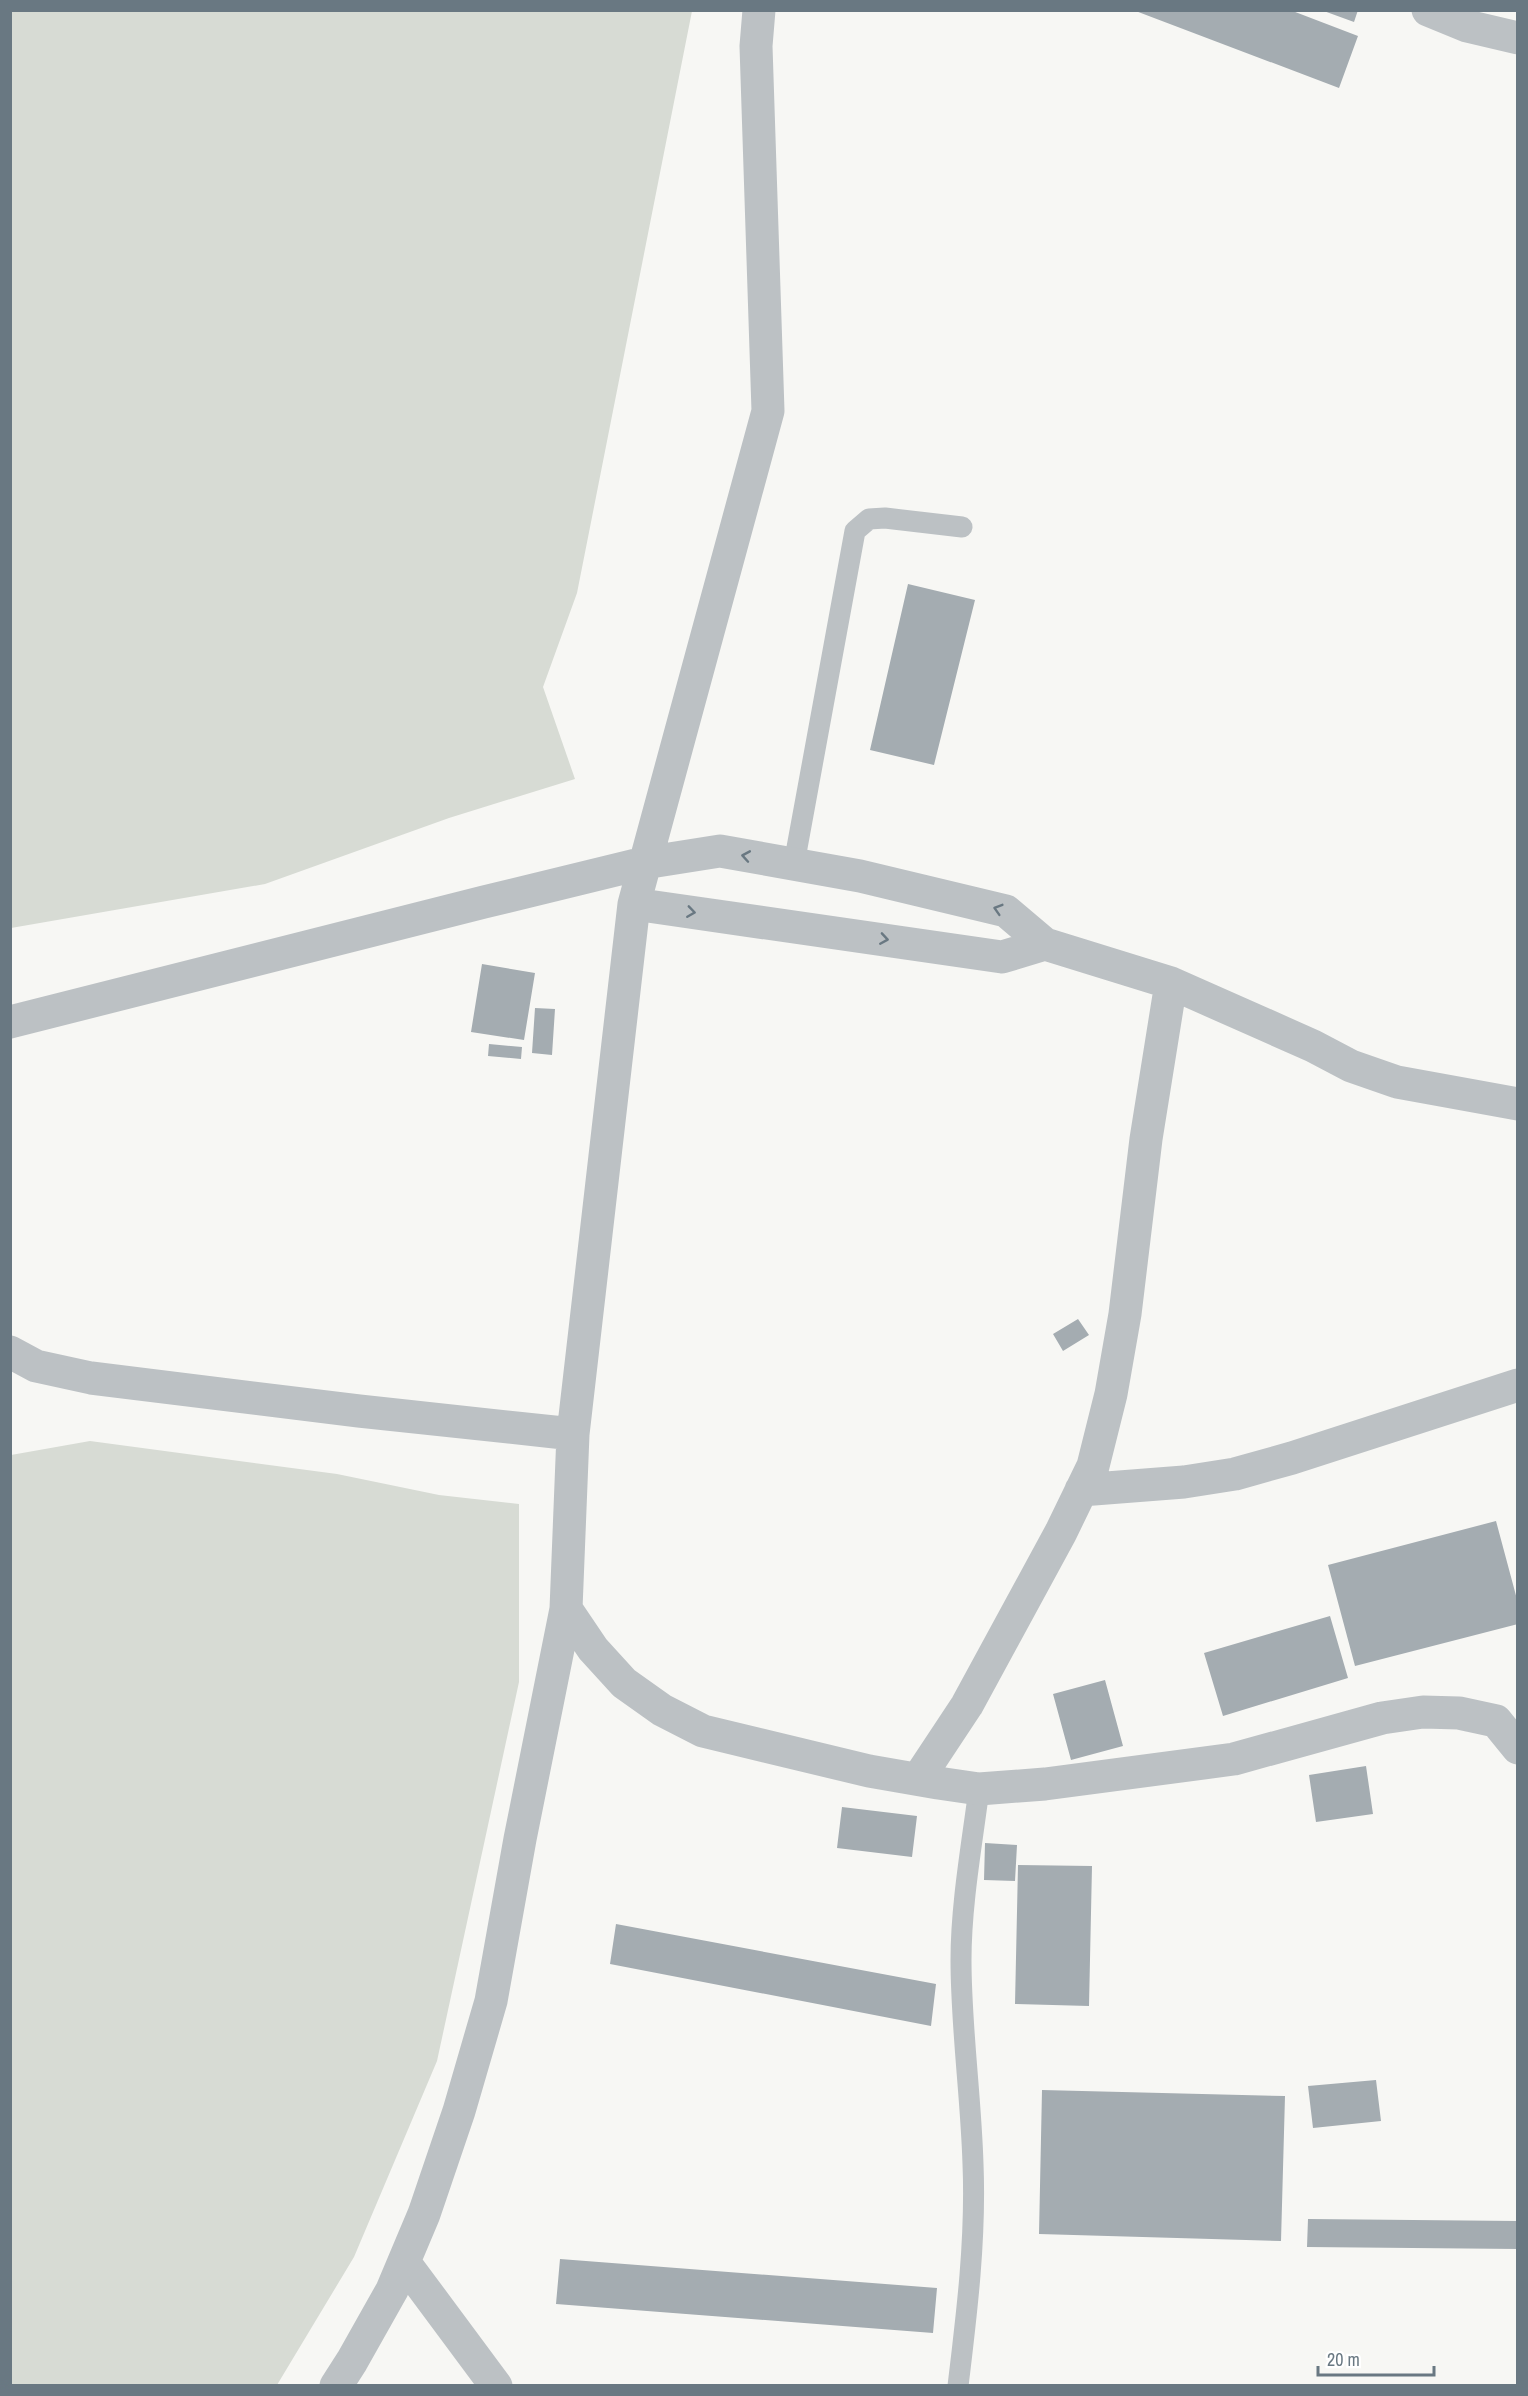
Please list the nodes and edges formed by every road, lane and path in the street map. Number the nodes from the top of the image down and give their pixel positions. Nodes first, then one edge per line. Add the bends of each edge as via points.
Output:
1 (759, 10) edge
2 (1428, 10) edge
3 (1518, 38) edge
4 (962, 527) dead end
5 (644, 863) junction
6 (794, 864) junction
7 (633, 904) junction
8 (1045, 944) junction
9 (1171, 983) junction
10 (10, 1022) edge
11 (1518, 1104) edge
12 (10, 1352) edge
13 (1518, 1385) edge
14 (573, 1434) junction
15 (1081, 1490) junction
16 (566, 1609) junction
17 (1518, 1748) edge
18 (918, 1779) junction
19 (980, 1789) junction
20 (405, 2262) junction
21 (336, 2385) edge
22 (496, 2385) edge
23 (958, 2385) edge

1 - 5 street via 756,46 768,411
2 - 3 street via 1467,26
4 - 6 lane via 885,518 869,519 855,531
6 -> 5 street via 720,851
5 - 7 street
5 - 10 street
8 -> 6 street via 1006,911
7 -> 8 street via 1002,957
7 - 14 street
8 - 9 street
9 - 11 street via 1397,1082
9 - 15 street via 1111,1394 1093,1466
12 - 14 street via 36,1366 91,1378
13 - 15 street via 1235,1474
14 - 16 street
15 - 18 street via 968,1705
16 - 18 street via 593,1649 624,1683 662,1710 703,1731 868,1771
16 - 20 street via 491,2001 459,2111
17 - 19 street via 1496,1721 1459,1713 1423,1712 1382,1718 1234,1759
18 - 19 street
19 - 23 lane via 961,1957 974,2212
20 - 21 street via 393,2290
20 - 22 street

